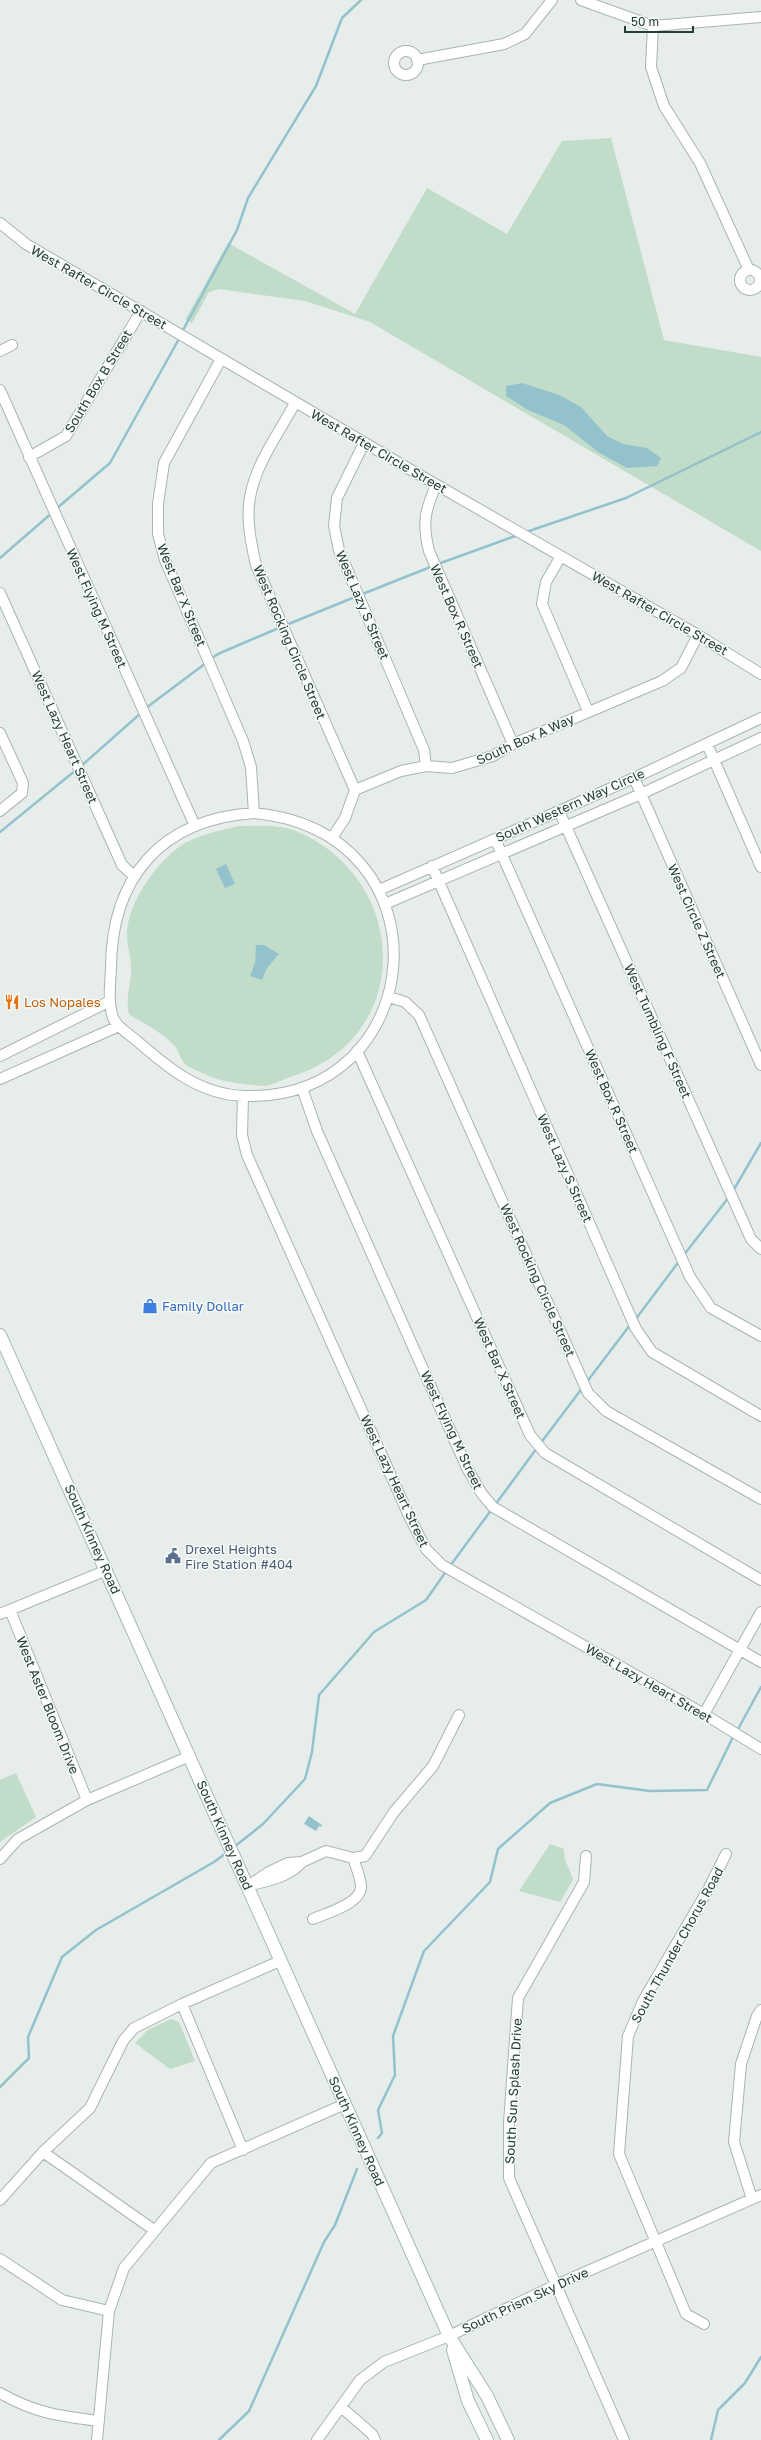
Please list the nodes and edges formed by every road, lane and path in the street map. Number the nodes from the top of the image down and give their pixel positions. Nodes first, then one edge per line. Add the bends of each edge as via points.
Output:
1 (552, 0) edge
2 (582, 0) edge
3 (761, 17) edge
4 (653, 26) junction
5 (417, 60) dead end
6 (0, 223) edge
7 (749, 270) dead end
8 (141, 311) junction
9 (12, 345) dead end
10 (0, 351) edge
11 (221, 359) junction
12 (0, 390) edge
13 (295, 403) junction
14 (364, 443) junction
15 (29, 457) junction
16 (436, 485) junction
17 (561, 556) junction
18 (0, 593) edge
19 (698, 635) junction
20 (761, 674) edge
21 (588, 712) junction
22 (761, 718) edge
23 (0, 732) edge
24 (761, 738) edge
25 (513, 744) junction
26 (706, 744) junction
27 (714, 760) junction
28 (426, 766) junction
29 (634, 778) junction
30 (355, 790) junction
31 (641, 794) junction
32 (0, 811) edge
33 (559, 811) junction
34 (254, 813) junction
35 (565, 825) junction
36 (194, 826) junction
37 (332, 838) junction
38 (495, 839) junction
39 (503, 853) junction
40 (432, 866) junction
41 (761, 867) edge
42 (134, 876) junction
43 (439, 882) junction
44 (379, 890) junction
45 (385, 904) junction
46 (388, 997) junction
47 (110, 1001) junction
48 (119, 1026) junction
49 (358, 1051) junction
50 (0, 1056) edge
51 (761, 1065) edge
52 (0, 1079) edge
53 (302, 1088) junction
54 (243, 1096) junction
55 (761, 1249) edge
56 (0, 1335) edge
57 (761, 1336) edge
58 (761, 1416) edge
59 (761, 1499) edge
60 (107, 1570) junction
61 (761, 1580) edge
62 (10, 1610) junction
63 (761, 1612) edge
64 (0, 1614) edge
65 (740, 1650) junction
66 (761, 1662) edge
67 (704, 1714) junction
68 (459, 1715) dead end
69 (761, 1749) edge
70 (190, 1756) junction
71 (87, 1800) junction
72 (726, 1854) dead end
73 (586, 1856) dead end
74 (353, 1858) junction
75 (0, 1859) edge
76 (248, 1886) junction
77 (313, 1919) dead end
78 (280, 1961) junction
79 (182, 2004) junction
80 (761, 2010) edge
81 (345, 2104) junction
82 (243, 2150) junction
83 (43, 2152) junction
84 (756, 2197) edge
85 (0, 2200) edge
86 (154, 2230) junction
87 (656, 2242) junction
88 (0, 2259) edge
89 (556, 2285) junction
90 (109, 2311) junction
91 (704, 2324) dead end
92 (449, 2336) junction
93 (0, 2393) edge
94 (341, 2407) junction
95 (99, 2421) junction
96 (97, 2440) edge
97 (317, 2440) edge
98 (375, 2440) edge
99 (487, 2440) edge
100 (508, 2440) edge
101 (624, 2440) edge

1 - 5 street via 525,34 504,44
2 - 4 street
3 - 4 street
4 - 7 street via 651,67 664,106 700,163
6 - 8 street, West Rafter Circle Street via 26,244
8 - 11 street, West Rafter Circle Street
8 - 15 street, South Box B Street via 66,436
9 - 10 street
11 - 13 street, West Rafter Circle Street
11 - 34 street, West Bar X Street via 164,463 158,504 158,534 165,560 243,741 251,767
12 - 15 street, West Flying M Street
13 - 14 street, West Rafter Circle Street
13 - 30 street, West Rocking Circle Street via 261,464 250,498 249,533 256,565
14 - 16 street, West Rafter Circle Street
14 - 28 street, West Lazy S Street via 337,498 334,526 339,550 424,750
15 - 36 street, West Flying M Street
16 - 17 street, West Rafter Circle Street
16 - 25 street, West Box R Street via 426,508 424,530 429,551
17 - 19 street, West Rafter Circle Street
17 - 21 street via 546,582 542,604
18 - 42 street, West Lazy Heart Street via 122,866
19 - 20 street, West Rafter Circle Street
19 - 21 street, South Box A Way via 681,668 662,681
21 - 25 street, South Box A Way
22 - 26 street, South Western Way Circle
23 - 32 street via 23,783 22,793
24 - 27 street, South Western Way Circle
25 - 28 street, South Box A Way via 493,756 452,768
26 - 27 street
26 - 29 street, South Western Way Circle
27 - 31 street, South Western Way Circle
27 - 41 street
28 - 30 street, South Box A Way via 401,771
29 - 31 street, West Circle Z Street
29 - 33 street, South Western Way Circle
30 - 37 street via 345,818
31 - 35 street, South Western Way Circle
31 - 51 street, West Circle Z Street
33 - 35 street, West Tumbling F Street
33 - 38 street, South Western Way Circle
34 - 36 street via 214,819
34 - 37 street via 295,820
35 - 39 street, South Western Way Circle
35 - 55 street, West Tumbling F Street via 751,1239
36 - 42 street via 161,847
37 - 44 street via 358,861
38 - 39 street, West Box R Street
38 - 40 street, South Western Way Circle
39 - 43 street, South Western Way Circle
39 - 57 street, West Box R Street via 690,1277 711,1308
40 - 43 street, West Lazy S Street
40 - 44 street, South Western Way Circle
42 - 47 street via 119,909 112,937
43 - 45 street, South Western Way Circle
43 - 58 street, West Lazy S Street via 636,1329 652,1352
44 - 45 street
45 - 46 street via 394,946 393,976
46 - 49 street via 374,1028
46 - 59 street, West Rocking Circle Street via 405,1002 419,1015 588,1392 606,1411
47 - 48 street via 114,1022
47 - 50 street
48 - 52 street
48 - 54 street via 174,1073 208,1089
49 - 53 street via 332,1073
49 - 61 street, West Bar X Street via 530,1435 545,1453
53 - 54 street via 273,1095
53 - 65 street, West Flying M Street via 317,1131 467,1468 492,1507
54 - 67 street, West Lazy Heart Street via 242,1136 247,1155 426,1549 442,1565
56 - 60 main road, South Kinney Road
60 - 62 street
60 - 70 main road, South Kinney Road
62 - 64 street
62 - 71 street, West Aster Bloom Drive
63 - 65 street
65 - 66 street, West Flying M Street
65 - 67 street
67 - 69 street, West Lazy Heart Street
68 - 74 street via 433,1766 394,1812 365,1856
70 - 71 street
70 - 76 main road, South Kinney Road
71 - 75 street via 18,1839
72 - 87 street, South Thunder Chorus Road via 643,2001 628,2036 619,2154
73 - 89 street, South Sun Splash Drive via 584,1882 518,1998 509,2123 509,2178
74 - 76 street via 326,1851 302,1862 295,1870
74 - 77 street via 362,1886 361,1893 356,1900
76 - 78 main road, South Kinney Road
78 - 79 street
78 - 81 main road, South Kinney Road
79 - 82 street
79 - 83 street via 134,2028 123,2041 90,2108
80 - 84 street via 741,2064 734,2142
81 - 82 street
81 - 92 main road, South Kinney Road
82 - 86 street via 211,2163
83 - 85 street
83 - 86 street
84 - 87 street, South Prism Sky Drive
86 - 90 street via 124,2268
87 - 89 street, South Prism Sky Drive
87 - 91 street, South Thunder Chorus Road via 686,2314
88 - 90 street via 62,2300
89 - 92 street, South Prism Sky Drive
89 - 101 street, South Sun Splash Drive
90 - 95 street
92 - 94 street, South Prism Sky Drive via 384,2362 360,2380
92 - 99 main road, South Kinney Road via 468,2401
92 - 100 main road, South Kinney Road via 487,2396
93 - 95 street via 22,2405 55,2416
94 - 97 street, South Prism Sky Drive
94 - 98 street via 372,2434
95 - 96 street

